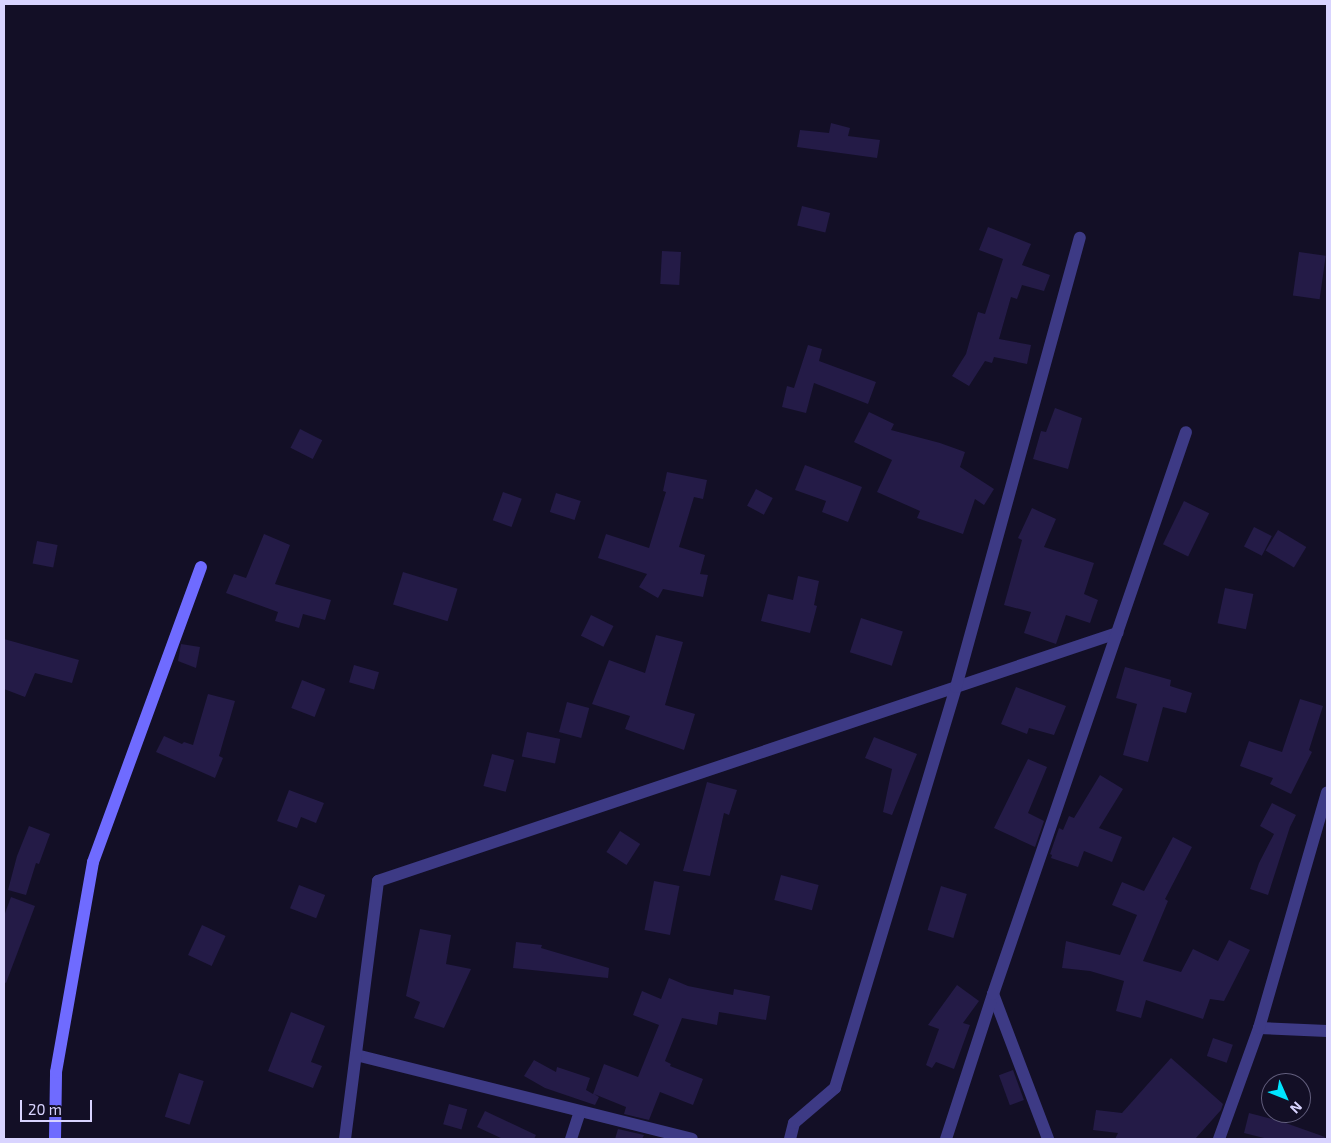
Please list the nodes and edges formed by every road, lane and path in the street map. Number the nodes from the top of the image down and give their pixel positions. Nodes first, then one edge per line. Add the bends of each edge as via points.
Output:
1 (1080, 238) dead end
2 (1186, 432) dead end
3 (201, 566) dead end
4 (1117, 633) junction
5 (956, 687) junction
6 (1327, 793) edge
7 (993, 994) junction
8 (1259, 1028) junction
9 (1327, 1031) edge
10 (356, 1055) junction
11 (580, 1111) junction
12 (55, 1139) edge
13 (345, 1139) edge
14 (571, 1139) edge
15 (692, 1139) edge
16 (790, 1139) edge
17 (946, 1139) edge
18 (1048, 1139) edge
19 (1219, 1139) edge

1 - 5 street
2 - 4 street
3 - 12 street via 93,862 56,1072
4 - 5 street
4 - 7 street
5 - 10 street via 378,881
5 - 16 street via 835,1088 794,1123
6 - 8 street
7 - 17 street
7 - 18 street
8 - 9 street
8 - 19 street
10 - 11 street
10 - 13 street
11 - 14 street
11 - 15 street

